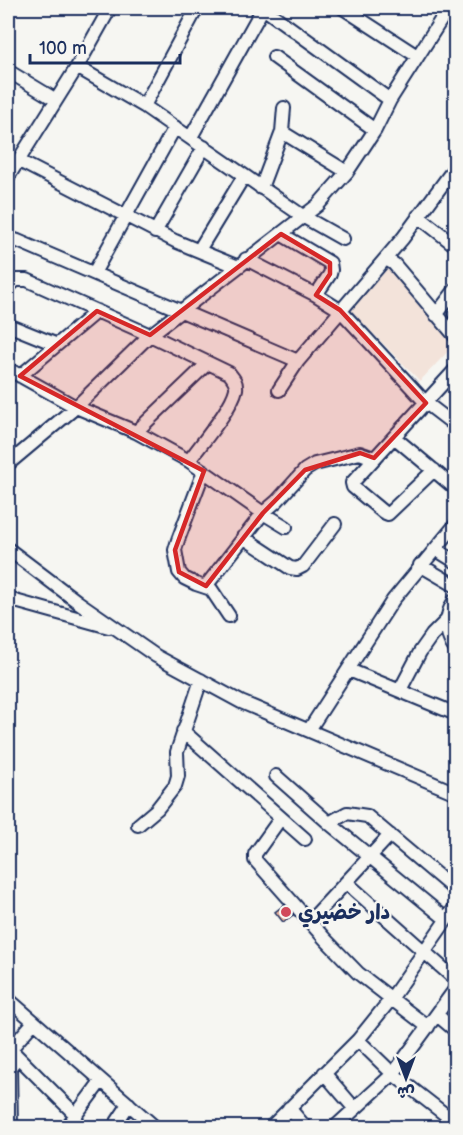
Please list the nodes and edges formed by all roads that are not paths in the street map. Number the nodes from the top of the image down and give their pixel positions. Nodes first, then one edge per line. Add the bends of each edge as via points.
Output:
1 (110, 8) edge
2 (197, 8) edge
3 (263, 8) edge
4 (343, 8) edge
5 (447, 12) edge
6 (417, 56) junction
7 (274, 57) dead end
8 (77, 67) junction
9 (8, 71) edge
10 (56, 100) junction
11 (390, 100) junction
12 (144, 106) junction
13 (284, 108) dead end
14 (175, 127) junction
15 (375, 130) junction
16 (282, 132) junction
17 (191, 137) junction
18 (204, 147) junction
19 (19, 161) junction
20 (347, 172) junction
21 (454, 173) edge
22 (244, 176) junction
23 (8, 177) edge
24 (261, 188) junction
25 (418, 216) junction
26 (125, 217) junction
27 (304, 217) junction
28 (155, 232) junction
29 (281, 234) junction
30 (8, 238) edge
31 (343, 240) dead end
32 (456, 246) edge
33 (199, 250) junction
34 (386, 260) junction
35 (241, 263) junction
36 (93, 273) junction
37 (8, 283) edge
38 (456, 289) edge
39 (316, 295) junction
40 (180, 310) junction
41 (340, 310) junction
42 (97, 311) junction
43 (436, 315) junction
44 (8, 325) edge
45 (150, 335) junction
46 (456, 337) edge
47 (55, 344) junction
48 (298, 361) junction
49 (208, 363) junction
50 (8, 369) edge
51 (456, 369) edge
52 (20, 376) junction
53 (279, 390) dead end
54 (426, 403) junction
55 (76, 407) junction
56 (456, 426) edge
57 (136, 432) junction
58 (394, 437) junction
59 (374, 458) junction
60 (189, 461) junction
61 (8, 464) edge
62 (434, 470) junction
63 (204, 471) junction
64 (456, 489) edge
65 (263, 513) junction
66 (335, 524) dead end
67 (456, 524) edge
68 (286, 527) dead end
69 (243, 537) junction
70 (8, 549) edge
71 (435, 549) junction
72 (456, 562) edge
73 (420, 565) junction
74 (206, 586) junction
75 (456, 586) edge
76 (456, 598) edge
77 (9, 602) edge
78 (78, 602) junction
79 (229, 616) dead end
80 (71, 617) junction
81 (446, 621) junction
82 (116, 628) junction
83 (456, 651) edge
84 (349, 669) junction
85 (201, 681) junction
86 (400, 690) junction
87 (456, 714) edge
88 (309, 730) junction
89 (183, 731) junction
90 (276, 776) dead end
91 (456, 794) edge
92 (280, 819) junction
93 (329, 823) junction
94 (138, 825) dead end
95 (390, 835) junction
96 (304, 839) dead end
97 (371, 858) junction
98 (347, 883) junction
99 (456, 891) edge
100 (456, 906) edge
101 (446, 920) junction
102 (310, 921) junction
103 (425, 952) junction
104 (456, 980) edge
105 (456, 988) edge
106 (8, 999) edge
107 (391, 999) junction
108 (437, 1015) junction
109 (33, 1023) junction
110 (428, 1027) junction
111 (456, 1032) edge
112 (358, 1040) junction
113 (11, 1051) edge
114 (324, 1073) junction
115 (393, 1074) junction
116 (101, 1081) junction
117 (129, 1104) junction
118 (289, 1108) junction
119 (355, 1109) junction
120 (75, 1114) junction
121 (452, 1120) edge
122 (11, 1128) edge
123 (66, 1128) edge
124 (113, 1128) edge
125 (156, 1128) edge
126 (270, 1128) edge
127 (306, 1128) edge
128 (334, 1128) edge
129 (439, 1128) edge

1 - 8 street
2 - 12 street
3 - 11 street
3 - 17 street
4 - 6 street
5 - 6 street
6 - 11 street
7 - 15 street
8 - 10 street
8 - 12 street
9 - 10 street
10 - 19 street
11 - 15 street
12 - 14 street
13 - 16 street
14 - 17 street
14 - 26 street
15 - 20 street
16 - 20 street
16 - 24 street
17 - 18 street
18 - 22 street
18 - 28 street
19 - 23 street
19 - 26 street
20 - 27 street
21 - 25 street
22 - 24 street
22 - 33 street
24 - 27 street
25 - 32 street
25 - 34 street
26 - 28 street
26 - 36 street
27 - 29 street
27 - 31 street
28 - 33 street
29 - 35 street
29 - 39 street via 330,263 332,270
30 - 36 street
33 - 35 street
34 - 41 street
34 - 43 street via 394,264
35 - 39 street
35 - 40 street
36 - 40 street
37 - 42 street via 27,280
38 - 43 street
39 - 41 street
40 - 45 street
40 - 48 street
41 - 48 street
41 - 54 street
42 - 45 street
42 - 47 street
43 - 46 street
44 - 47 street
45 - 49 street
45 - 55 street
47 - 52 street
48 - 53 street
49 - 57 street
49 - 60 street via 229,373 236,381 235,391
50 - 52 street
51 - 54 street
52 - 55 street
54 - 56 street
54 - 58 street
55 - 57 street
55 - 61 street
57 - 60 street
58 - 59 street
58 - 62 street
59 - 62 street via 352,483 386,514
59 - 65 street via 360,453 309,467
60 - 63 street
62 - 64 street
63 - 65 street
63 - 74 street via 175,550 184,578
65 - 68 street
65 - 69 street
66 - 69 street via 297,569
67 - 71 street
69 - 74 street
70 - 78 street
71 - 72 street
71 - 73 street
73 - 75 street
73 - 84 street
74 - 79 street
76 - 81 street
77 - 80 street
78 - 80 street
78 - 82 street
80 - 82 street
81 - 83 street via 447,636
81 - 86 street via 420,652
82 - 85 street
84 - 86 street
84 - 88 street
85 - 88 street
85 - 89 street
86 - 87 street
88 - 91 street
89 - 92 street
89 - 94 street via 176,754 175,786
90 - 93 street
92 - 96 street
92 - 102 street via 255,854 255,860
93 - 95 street via 347,813 361,813
93 - 97 street
95 - 97 street
95 - 99 street
97 - 98 street
97 - 101 street
98 - 102 street
98 - 103 street
100 - 101 street
101 - 103 street
102 - 107 street via 358,973
103 - 104 street
103 - 107 street
105 - 108 street
106 - 109 street
107 - 110 street
107 - 112 street
108 - 110 street
108 - 111 street
109 - 113 street
109 - 116 street
110 - 115 street
112 - 114 street
112 - 115 street
113 - 120 street
113 - 122 street
114 - 118 street
114 - 119 street
115 - 119 street
115 - 121 street
116 - 117 street
116 - 120 street
117 - 124 street
117 - 125 street
118 - 126 street
118 - 127 street
119 - 128 street
120 - 123 street
121 - 129 street

